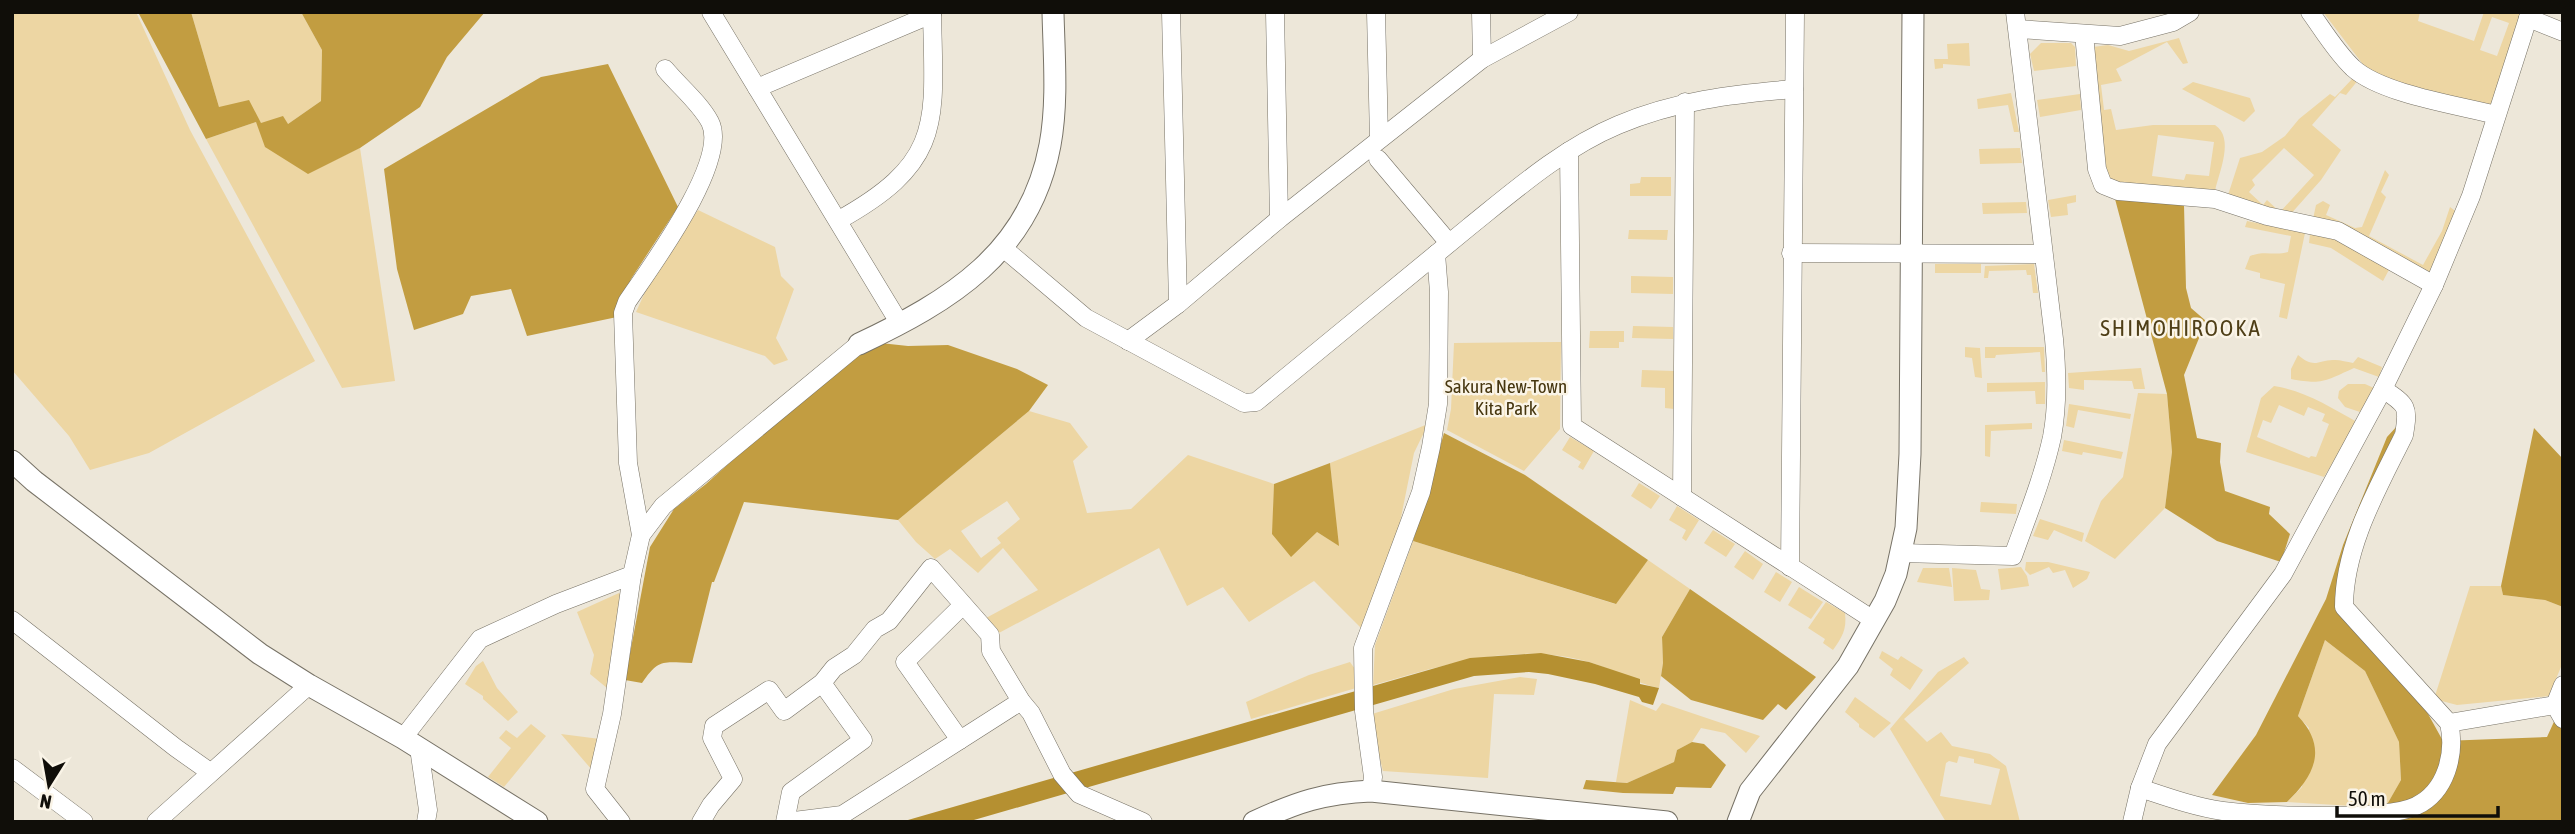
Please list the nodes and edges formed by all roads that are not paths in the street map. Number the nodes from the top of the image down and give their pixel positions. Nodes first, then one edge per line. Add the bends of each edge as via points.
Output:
1 (711, 12) edge
2 (1053, 12) edge
3 (1171, 12) edge
4 (1275, 12) edge
5 (1376, 12) edge
6 (1481, 12) edge
7 (1569, 12) edge
8 (1794, 12) edge
9 (1913, 12) edge
10 (2190, 12) edge
11 (2309, 12) edge
12 (932, 13) edge
13 (2529, 15) edge
14 (2016, 21) edge
15 (2563, 32) edge
16 (2084, 34) junction
17 (1482, 59) junction
18 (665, 69) dead end
19 (757, 88) junction
20 (1794, 89) junction
21 (1685, 102) junction
22 (2496, 115) junction
23 (1379, 139) junction
24 (1569, 151) junction
25 (1378, 159) dead end
26 (1279, 219) junction
27 (839, 220) junction
28 (1002, 247) junction
29 (1442, 249) junction
30 (1791, 253) junction
31 (1911, 254) junction
32 (2043, 254) junction
33 (2434, 285) junction
34 (1178, 304) junction
35 (900, 324) junction
36 (1128, 341) junction
37 (859, 344) joint
38 (2384, 389) junction
39 (12, 461) edge
40 (1682, 497) junction
41 (641, 535) junction
42 (1900, 553) junction
43 (1790, 567) junction
44 (632, 575) junction
45 (963, 605) junction
46 (12, 620) edge
47 (1875, 621) junction
48 (822, 683) junction
49 (309, 685) junction
50 (2563, 685) edge
51 (1021, 701) junction
52 (2559, 712) edge
53 (2449, 723) junction
54 (960, 740) junction
55 (411, 743) junction
56 (12, 768) edge
57 (210, 772) junction
58 (2140, 788) junction
59 (1371, 791) junction
60 (84, 822) edge
61 (156, 822) edge
62 (426, 822) edge
63 (537, 822) edge
64 (621, 822) edge
65 (701, 822) edge
66 (785, 822) edge
67 (1143, 822) edge
68 (1254, 822) edge
69 (1667, 822) edge
70 (1738, 822) edge
71 (2132, 822) edge

1 - 19 street
2 - 28 street via 1050,146 1028,209
3 - 34 street
4 - 26 street
5 - 23 street
6 - 17 street
7 - 17 street
8 - 20 street
9 - 31 street
10 - 16 street via 2137,33
11 - 22 street via 2351,66 2368,80
12 - 19 street
12 - 27 street via 933,108 925,140 892,186
13 - 15 street
13 - 22 street
14 - 16 street
14 - 32 street
16 - 33 street via 2093,144 2104,185 2118,191 2215,199 2338,232
17 - 23 street
18 - 41 street via 712,124 713,142 692,202 623,313 628,463
19 - 27 street
20 - 21 street
20 - 30 street
21 - 24 street via 1617,125
21 - 40 street
22 - 33 street via 2471,197
23 - 26 street
24 - 29 street
24 - 40 street via 1572,426
25 - 29 street
26 - 34 street
27 - 35 street
28 - 35 street via 954,293
28 - 36 street via 1086,318
29 - 36 street via 1256,402 1244,403
29 - 59 street via 1438,404 1431,447 1421,492 1363,648
30 - 31 street
30 - 43 street
31 - 32 street
31 - 42 street via 1909,502
32 - 42 street via 2054,339 2055,407 2052,436 2013,556
33 - 38 street
34 - 36 street
35 - 37 street
37 - 41 street via 663,506
38 - 53 street via 2407,409 2404,435 2371,501 2352,555 2344,607
38 - 58 street via 2283,574 2157,744
39 - 49 street via 240,638
40 - 43 street
41 - 44 street
42 - 47 street
43 - 47 street
44 - 55 street via 480,639
44 - 64 street via 612,714 595,789
45 - 48 street via 931,568 889,621 875,629
45 - 51 street via 990,635 991,651
45 - 54 street via 905,662
46 - 57 street
47 - 70 street via 1826,697 1750,790
48 - 65 street via 784,712 769,690 714,726 712,738 733,779
48 - 66 street via 863,740 791,792
49 - 55 street
49 - 57 street
50 - 52 street
51 - 54 street
51 - 67 street via 1062,774 1080,794
52 - 53 street
53 - 58 street via 2451,757 2441,782 2431,796 2398,813 2224,811
54 - 66 street via 842,815
55 - 62 street via 428,810
55 - 63 street
56 - 60 street
57 - 61 street
58 - 71 street
59 - 68 street via 1308,799
59 - 69 street

